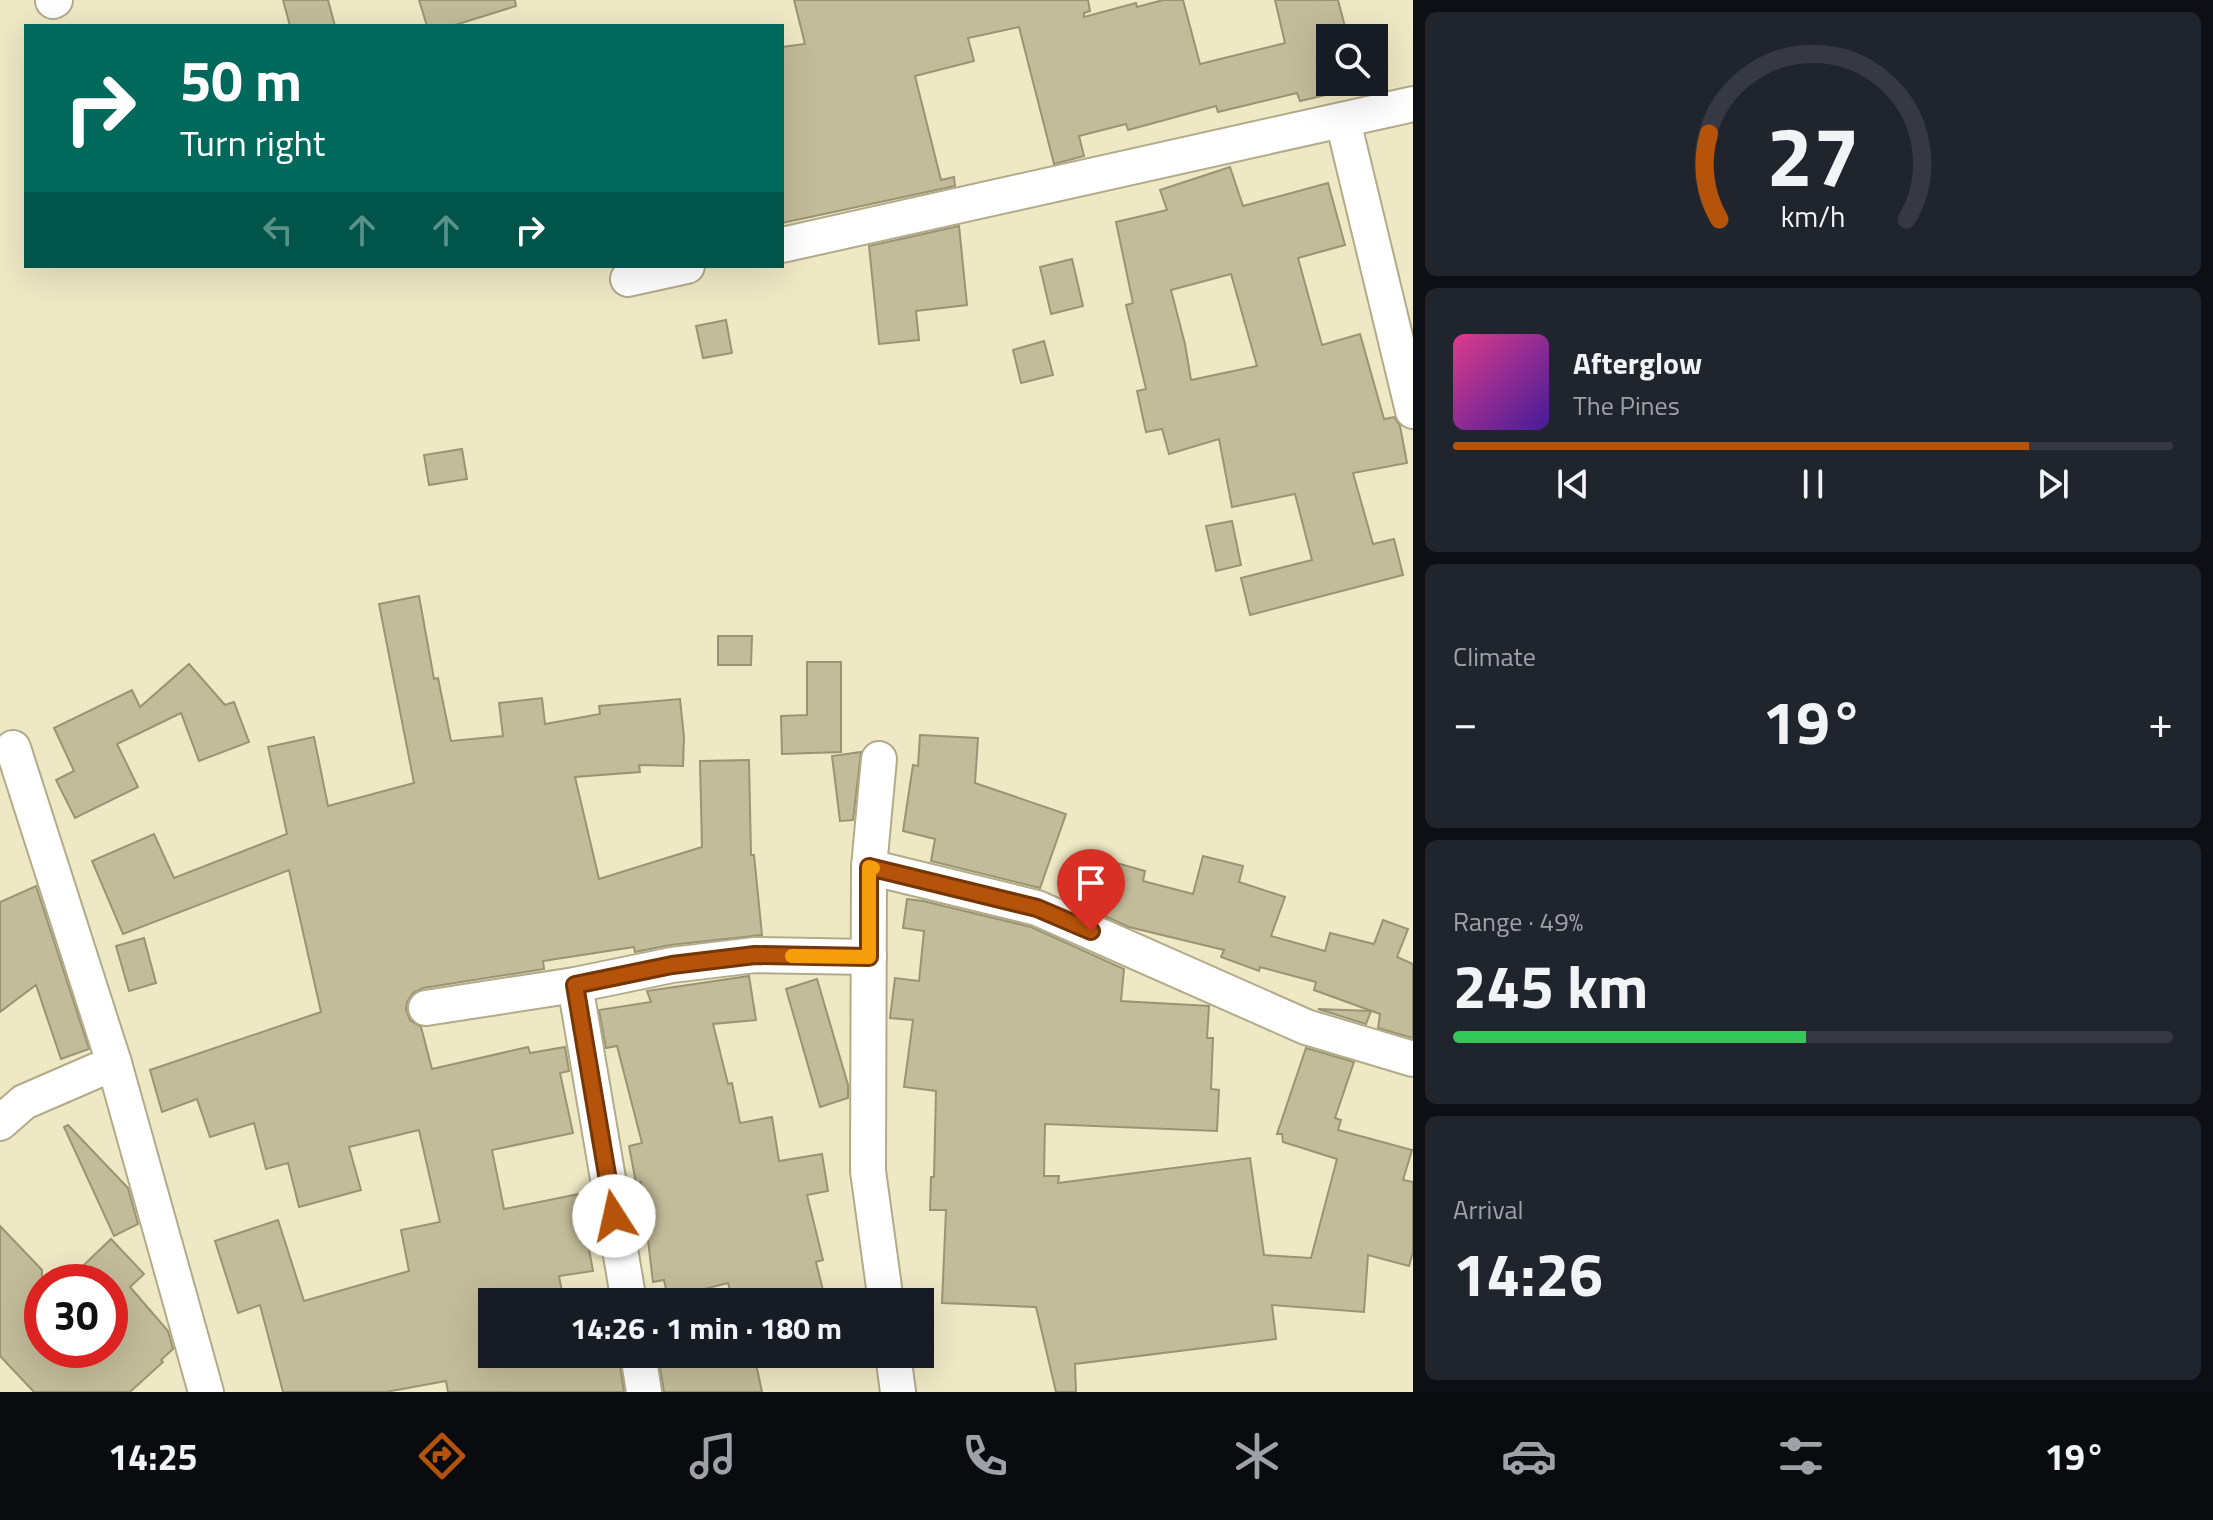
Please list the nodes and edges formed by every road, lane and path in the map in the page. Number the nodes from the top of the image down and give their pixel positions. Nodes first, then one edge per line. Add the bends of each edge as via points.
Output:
1 (1413, 104) edge
2 (1343, 121) junction
3 (784, 245) edge
4 (678, 268) edge
5 (628, 279) dead end
6 (1413, 411) edge
7 (13, 748) dead end
8 (879, 759) dead end
9 (869, 867) junction
10 (869, 957) junction
11 (575, 985) junction
12 (426, 1008) dead end
13 (1413, 1059) edge
14 (114, 1063) junction
15 (0, 1123) edge
16 (627, 1288) edge
17 (884, 1288) edge
18 (640, 1368) edge
19 (895, 1368) edge
20 (206, 1392) edge
21 (644, 1392) edge
22 (898, 1392) edge

1 - 2 street
2 - 3 street
2 - 6 street
4 - 5 street
7 - 14 street
8 - 9 street
9 - 10 street
9 - 13 street via 1037,908 1306,1027
10 - 11 street via 755,955
10 - 17 street via 868,1171
11 - 12 street
11 - 16 street
14 - 15 street via 24,1102
14 - 20 street
18 - 21 street
19 - 22 street

